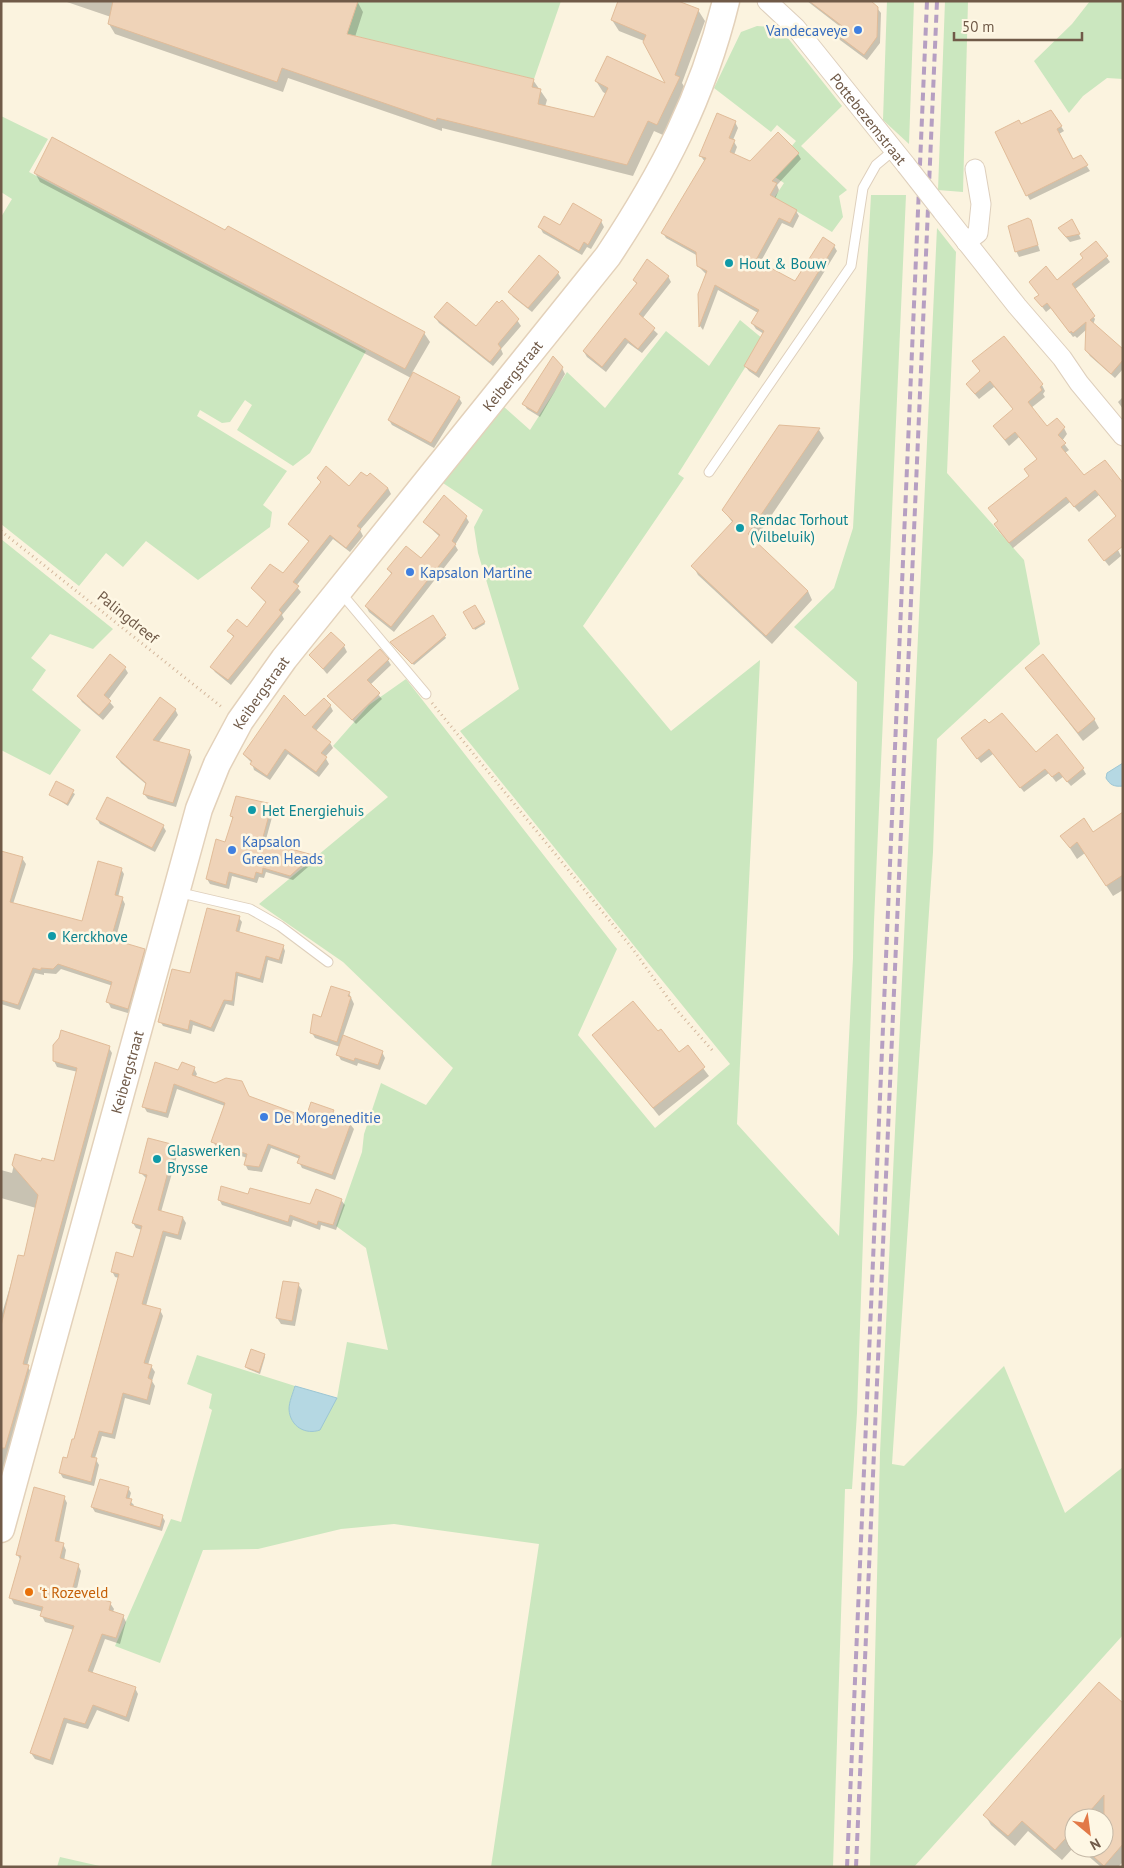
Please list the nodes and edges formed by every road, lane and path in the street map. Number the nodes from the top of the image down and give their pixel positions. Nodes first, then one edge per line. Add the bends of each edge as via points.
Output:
1 (726, 1) edge
2 (767, 1) edge
3 (894, 150) junction
4 (975, 169) dead end
5 (966, 242) junction
6 (1123, 436) edge
7 (708, 472) dead end
8 (1, 531) edge
9 (340, 591) junction
10 (426, 694) joint
11 (240, 721) junction
12 (177, 892) junction
13 (328, 962) dead end
14 (713, 1051) dead end
15 (7, 1492) edge
16 (1, 1529) edge

1 - 9 street, Keibergstraat via 715,46 688,116 648,195 608,256
2 - 3 street, Pottebezemstraat via 796,28
3 - 5 street, Pottebezemstraat, bridge
3 - 7 lane via 876,165 863,188 851,266
4 - 5 street via 981,204 978,233
5 - 6 street, Pottebezemstraat
8 - 11 path, Palingdreef
9 - 10 lane
9 - 11 street, Keibergstraat via 284,659
10 - 14 path via 632,948 675,1008
11 - 12 street, Keibergstraat via 217,764 199,809
12 - 13 lane via 250,909 280,926
12 - 15 street, Keibergstraat
15 - 16 street, Keibergstraat

